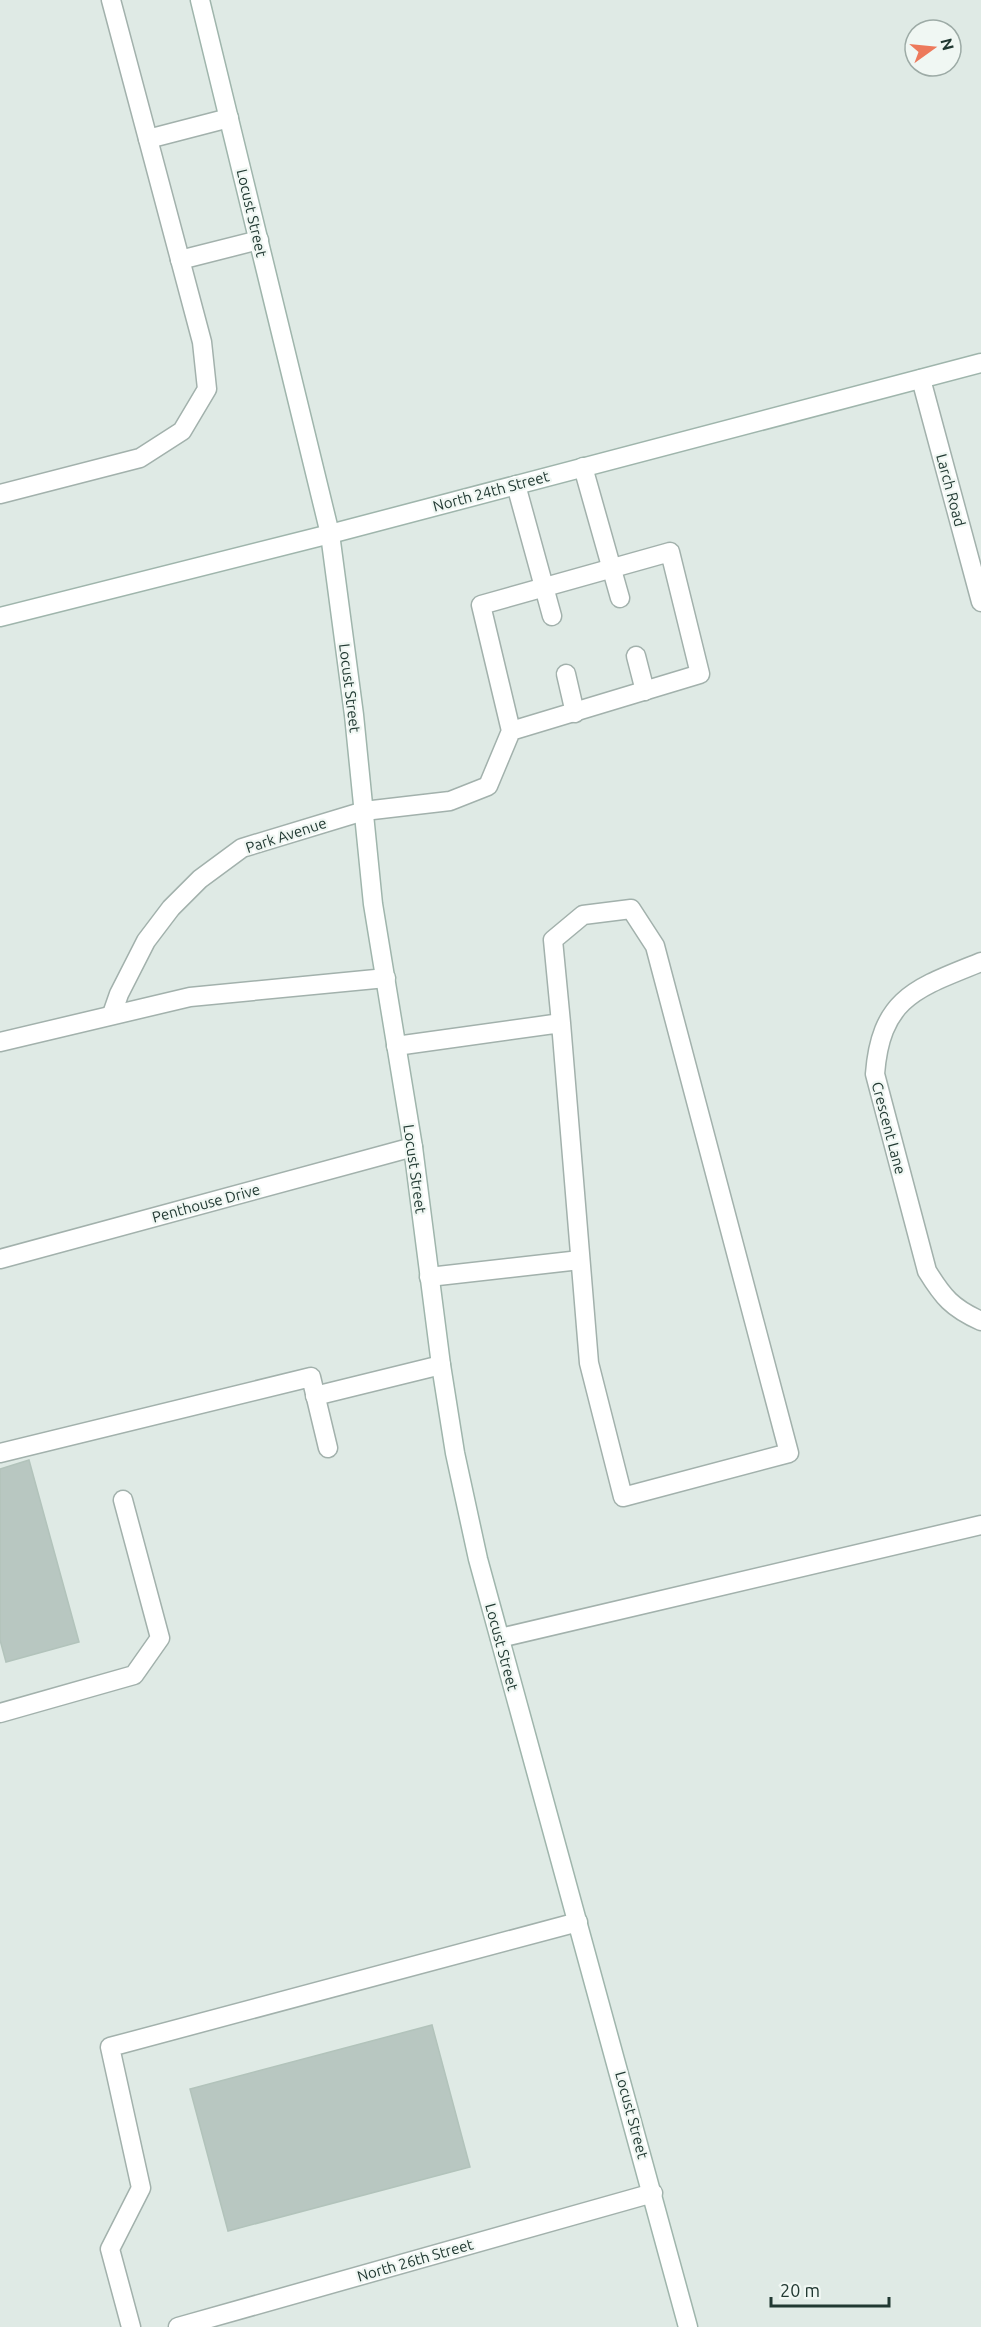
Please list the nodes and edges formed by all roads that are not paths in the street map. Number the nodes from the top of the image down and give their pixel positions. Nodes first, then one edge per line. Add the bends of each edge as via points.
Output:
1 (111, 0) edge
2 (200, 0) edge
3 (230, 118) junction
4 (148, 139) junction
5 (259, 240) junction
6 (180, 260) junction
7 (981, 363) edge
8 (921, 379) junction
9 (583, 467) junction
10 (516, 485) junction
11 (0, 494) edge
12 (330, 534) junction
13 (611, 567) junction
14 (545, 588) junction
15 (620, 598) dead end
16 (981, 602) edge
17 (552, 616) dead end
18 (0, 617) edge
19 (636, 656) dead end
20 (566, 674) dead end
21 (645, 691) junction
22 (575, 713) junction
23 (511, 731) junction
24 (364, 811) junction
25 (981, 962) edge
26 (386, 978) junction
27 (112, 1014) junction
28 (561, 1023) junction
29 (0, 1042) edge
30 (396, 1046) junction
31 (413, 1147) junction
32 (0, 1259) edge
33 (580, 1260) junction
34 (429, 1277) junction
35 (981, 1321) edge
36 (441, 1365) junction
37 (315, 1396) junction
38 (328, 1448) dead end
39 (0, 1453) edge
40 (123, 1500) dead end
41 (981, 1525) edge
42 (500, 1638) junction
43 (0, 1713) edge
44 (578, 1922) junction
45 (653, 2193) junction
46 (131, 2327) edge
47 (178, 2327) edge
48 (688, 2327) edge

1 - 4 street
2 - 3 street, Locust Street
3 - 4 street
3 - 5 street, Locust Street
4 - 6 street
5 - 6 street
5 - 12 street, Locust Street
6 - 11 street via 202,342 207,389 182,431 140,458
7 - 8 street, North 24th Street
8 - 9 street, North 24th Street
8 - 16 street, Larch Road
9 - 10 street, North 24th Street
9 - 13 street
10 - 12 street, North 24th Street
10 - 14 street
12 - 18 street, North 24th Street
12 - 24 street, Locust Street
13 - 14 street
13 - 15 street
13 - 21 street via 670,552 700,674
14 - 17 street
14 - 23 street via 481,604
19 - 21 street
20 - 22 street
21 - 22 street
22 - 23 street
23 - 24 street, Park Avenue via 488,786 450,801
24 - 26 street, Locust Street via 373,904
24 - 27 street, Park Avenue via 242,848 200,879 146,941
25 - 35 street, Crescent Lane via 924,985 903,1001 885,1025 875,1074 927,1271 943,1296
26 - 27 street via 190,997
26 - 30 street, Locust Street
27 - 29 street
28 - 30 street
28 - 33 street
28 - 33 street via 554,940 583,915 631,909 655,946 789,1453 623,1497 589,1363
30 - 31 street, Locust Street
31 - 32 street, Penthouse Drive
31 - 34 street, Locust Street
33 - 34 street
34 - 36 street, Locust Street
36 - 37 street
36 - 42 street, Locust Street via 455,1453
37 - 38 street
37 - 39 street via 310,1377
40 - 43 street via 160,1638 134,1675
41 - 42 street
42 - 44 street, Locust Street
44 - 45 street, Locust Street
44 - 46 street via 110,2047 141,2188 110,2248
45 - 47 street, North 26th Street
45 - 48 street, Locust Street

